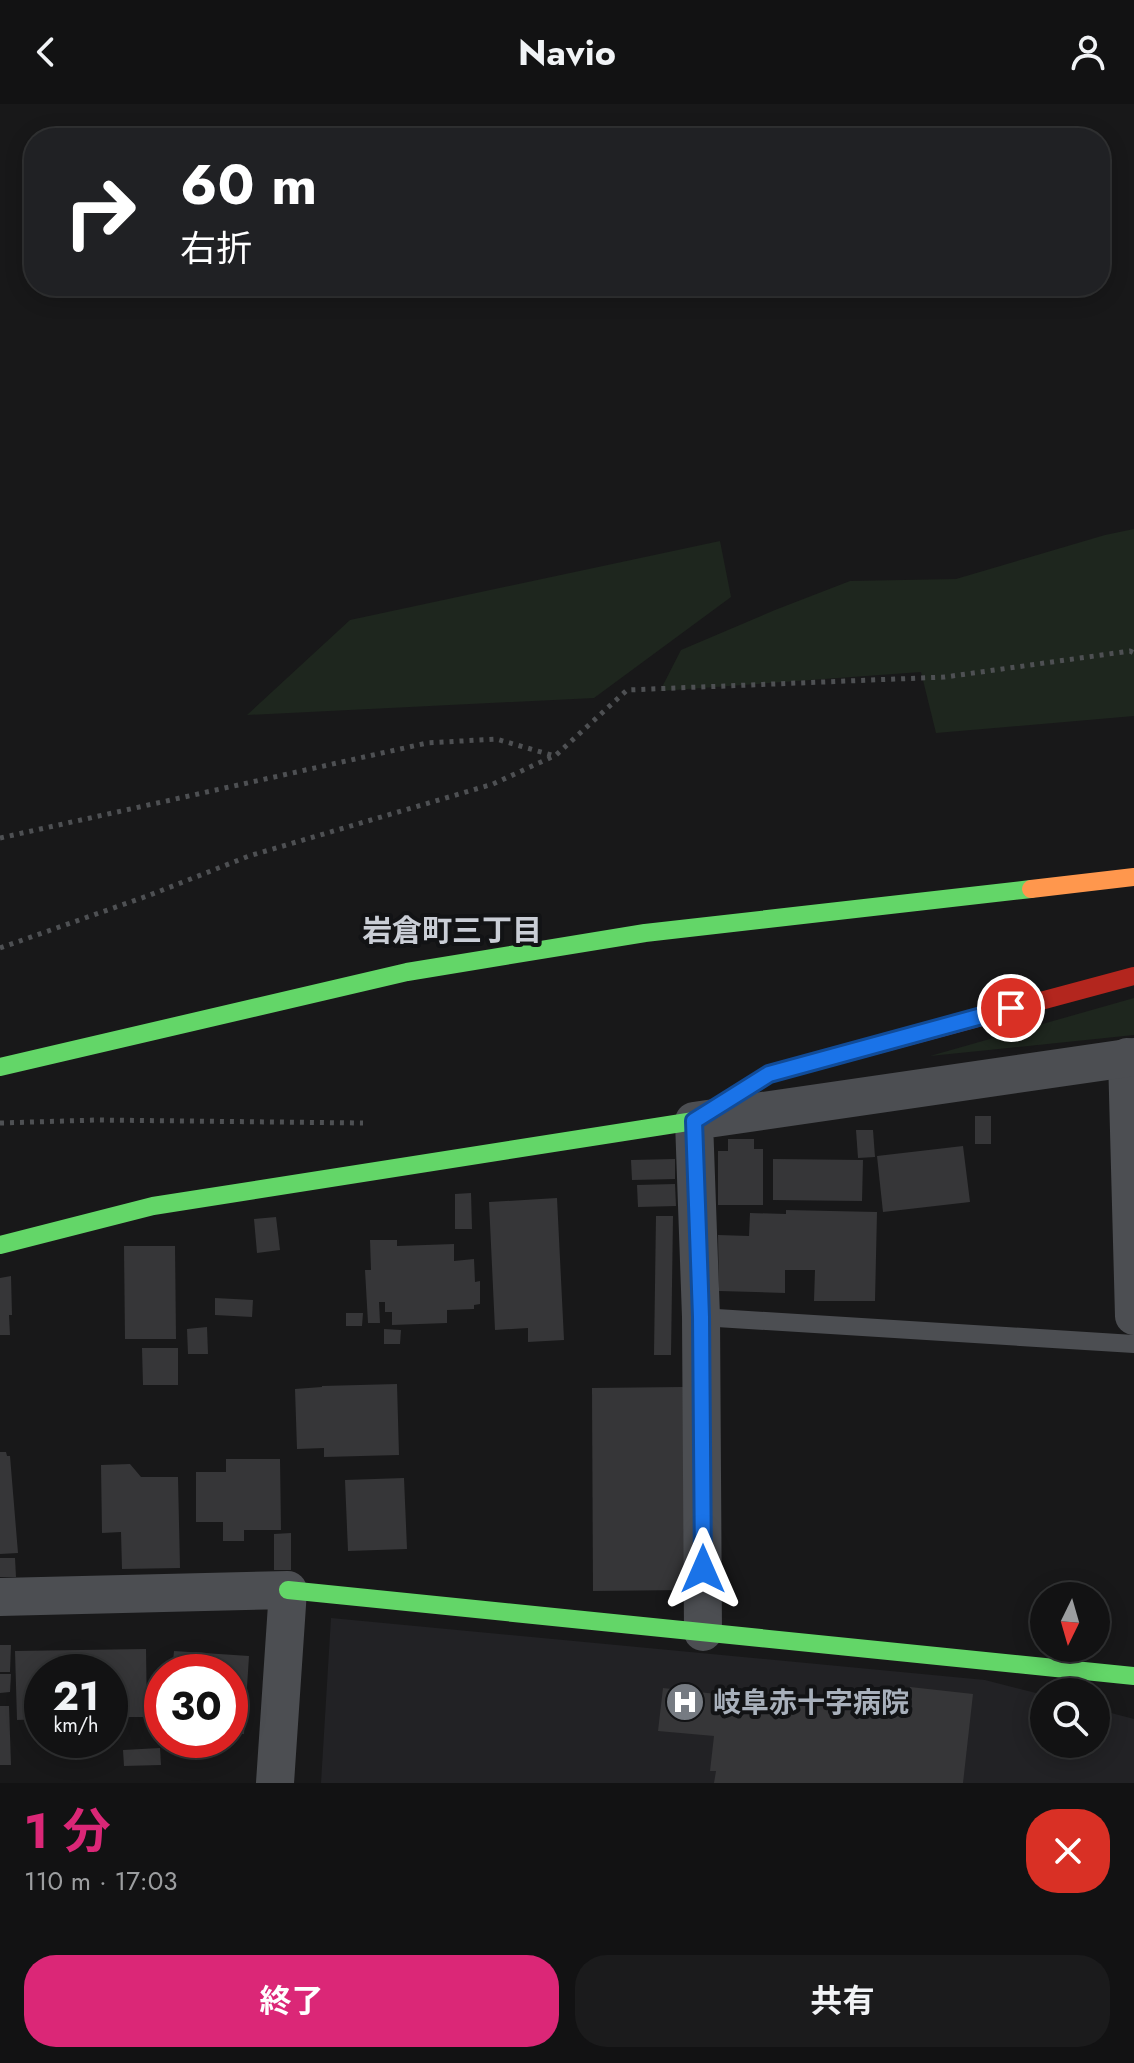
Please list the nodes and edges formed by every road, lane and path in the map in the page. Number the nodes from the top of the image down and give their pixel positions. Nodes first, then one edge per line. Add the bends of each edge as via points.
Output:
1 (1134, 653) edge
2 (555, 756) junction
3 (0, 838) edge
4 (1134, 877) edge
5 (0, 948) edge
6 (1134, 976) edge
7 (1130, 1057) edge
8 (0, 1067) edge
9 (694, 1121) junction
10 (0, 1123) edge
11 (378, 1124) dead end
12 (0, 1245) edge
13 (1134, 1309) edge
14 (1134, 1316) edge
15 (701, 1317) junction
16 (1134, 1344) edge
17 (288, 1590) junction
18 (0, 1597) edge
19 (703, 1632) junction
20 (1134, 1676) edge
21 (275, 1783) edge

1 - 2 path via 945,677 627,690
2 - 3 path via 496,739 427,743
2 - 5 path via 493,784 249,856
4 - 8 street via 645,933 407,972
6 - 9 street via 769,1074
7 - 9 street
7 - 13 street
9 - 12 street via 153,1206
9 - 15 street
10 - 11 path
13 - 14 street
15 - 16 lane
15 - 19 street
17 - 18 street
17 - 19 street
17 - 21 street
19 - 20 street

